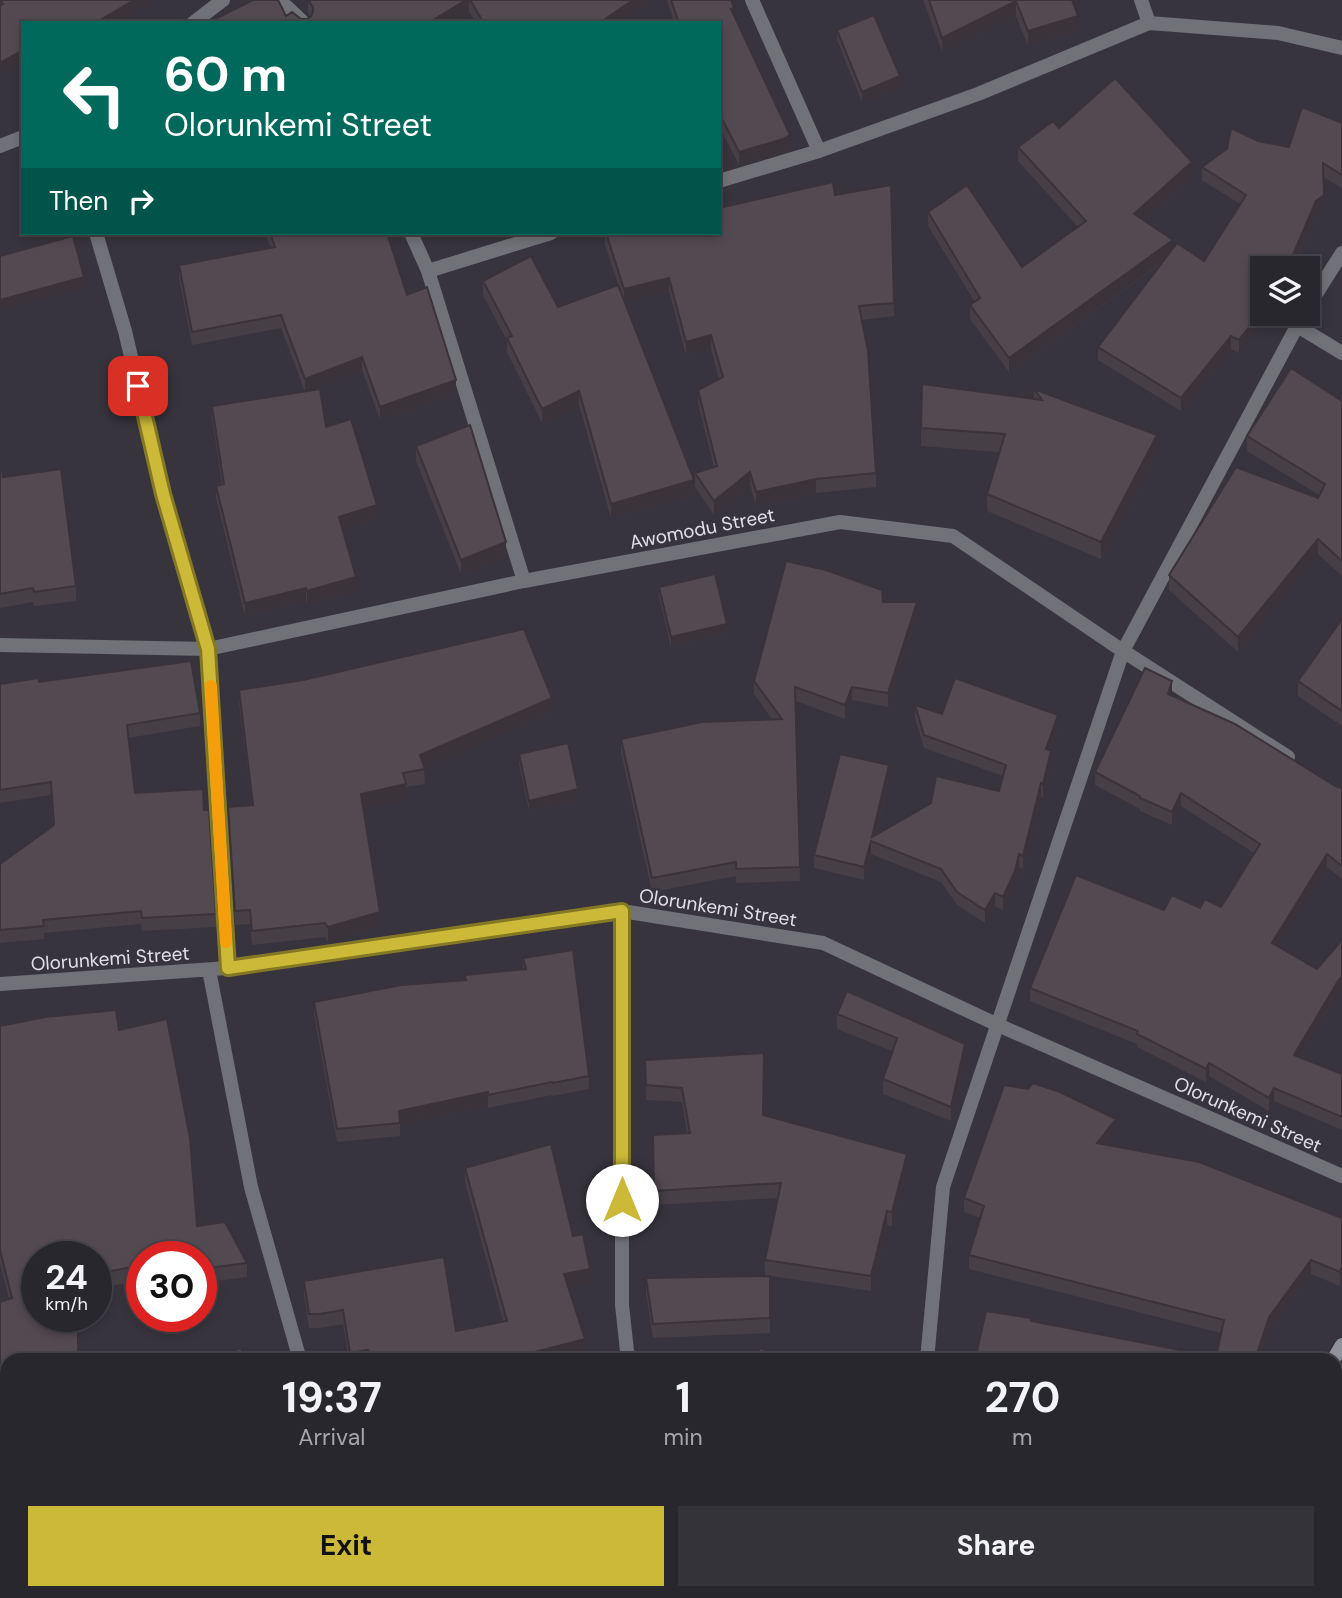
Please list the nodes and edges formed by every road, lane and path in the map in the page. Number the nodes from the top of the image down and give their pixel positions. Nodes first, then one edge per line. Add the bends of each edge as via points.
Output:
1 (223, 0) edge
2 (276, 0) edge
3 (752, 0) edge
4 (1140, 0) edge
5 (196, 21) edge
6 (302, 21) edge
7 (1149, 23) junction
8 (1342, 48) edge
9 (21, 138) edge
10 (0, 146) edge
11 (819, 151) junction
12 (721, 180) edge
13 (97, 235) edge
14 (412, 235) edge
15 (545, 235) edge
16 (1342, 253) edge
17 (428, 271) junction
18 (1320, 288) edge
19 (1296, 326) edge
20 (1309, 326) edge
21 (1342, 353) edge
22 (523, 581) junction
23 (0, 645) edge
24 (208, 649) junction
25 (1123, 651) junction
26 (1296, 762) edge
27 (622, 911) junction
28 (228, 968) junction
29 (209, 970) junction
30 (0, 984) edge
31 (998, 1025) junction
32 (1342, 1176) edge
33 (298, 1353) edge
34 (627, 1353) edge
35 (928, 1353) edge

1 - 5 street
2 - 6 street
3 - 11 street
4 - 7 street
7 - 8 street via 1278,33
7 - 11 street via 978,94
9 - 10 street
11 - 12 street
13 - 24 street
14 - 17 street
15 - 17 street
16 - 18 street
17 - 22 street
19 - 25 street
20 - 21 street
22 - 24 street, Awomodu Street
22 - 25 street, Awomodu Street via 840,522 953,536
23 - 24 street, Awomodu Street
24 - 28 street
25 - 26 street, Awomodu Street
25 - 31 street
27 - 28 street, Olorunkemi Street
27 - 31 street, Olorunkemi Street via 823,943
27 - 34 street via 622,1305
28 - 29 street, Olorunkemi Street
29 - 30 street, Olorunkemi Street
29 - 33 street via 251,1186
31 - 32 street, Olorunkemi Street
31 - 35 street via 943,1187

